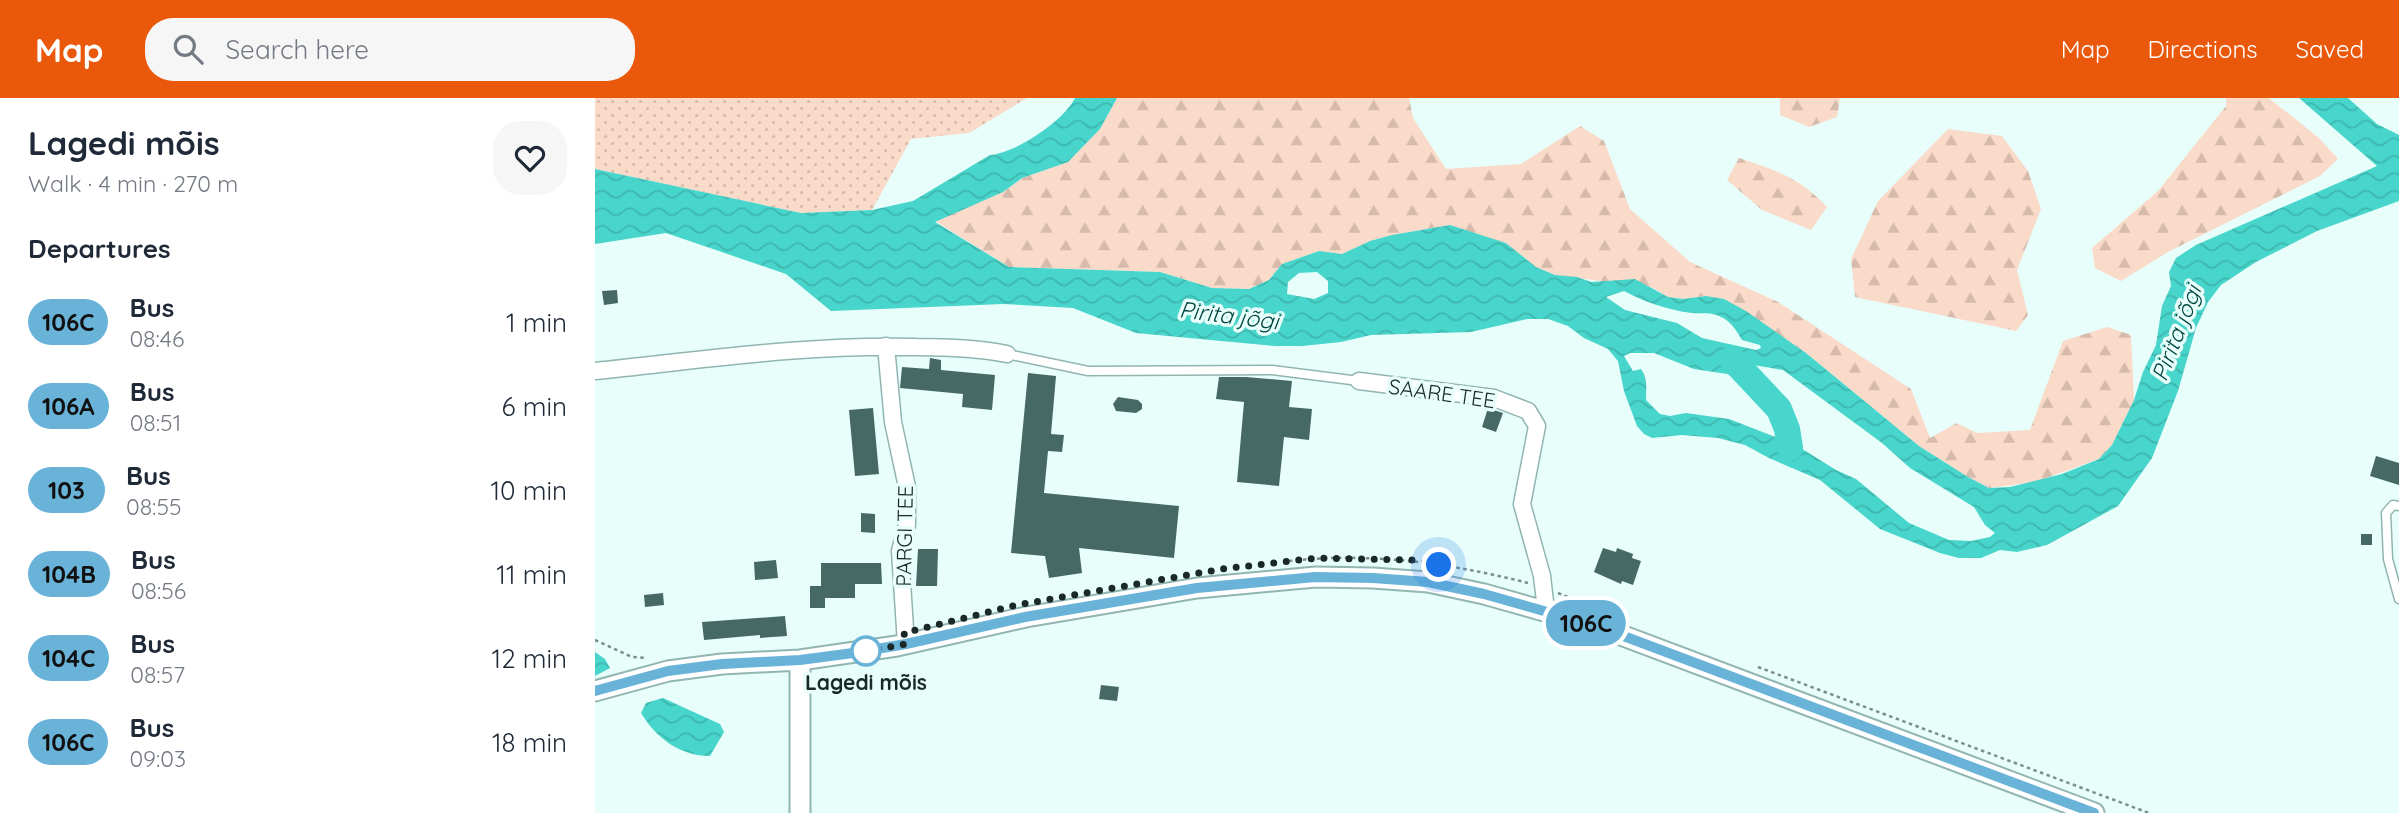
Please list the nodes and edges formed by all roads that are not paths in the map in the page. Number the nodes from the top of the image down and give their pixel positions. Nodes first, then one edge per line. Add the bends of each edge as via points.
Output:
1 (886, 346) junction
2 (1007, 354) joint
3 (595, 372) edge
4 (1359, 381) joint
5 (2399, 506) edge
6 (2399, 599) edge
7 (1546, 610) junction
8 (906, 644) junction
9 (800, 660) junction
10 (595, 691) edge
11 (800, 813) edge
12 (2094, 813) edge

1 - 2 street via 979,348
1 - 3 street via 803,349
1 - 8 street, PARGI TEE via 893,422 907,488 907,525 900,551
2 - 4 lane via 1088,371 1272,370
4 - 7 street, SAARE TEE via 1494,398 1528,411 1537,426 1523,504 1545,588
5 - 6 lane via 2393,505 2386,513 2388,559
7 - 8 street via 1428,582 1315,577 1184,590 1025,617
7 - 12 street
8 - 9 street
9 - 10 street via 668,671
9 - 11 street

